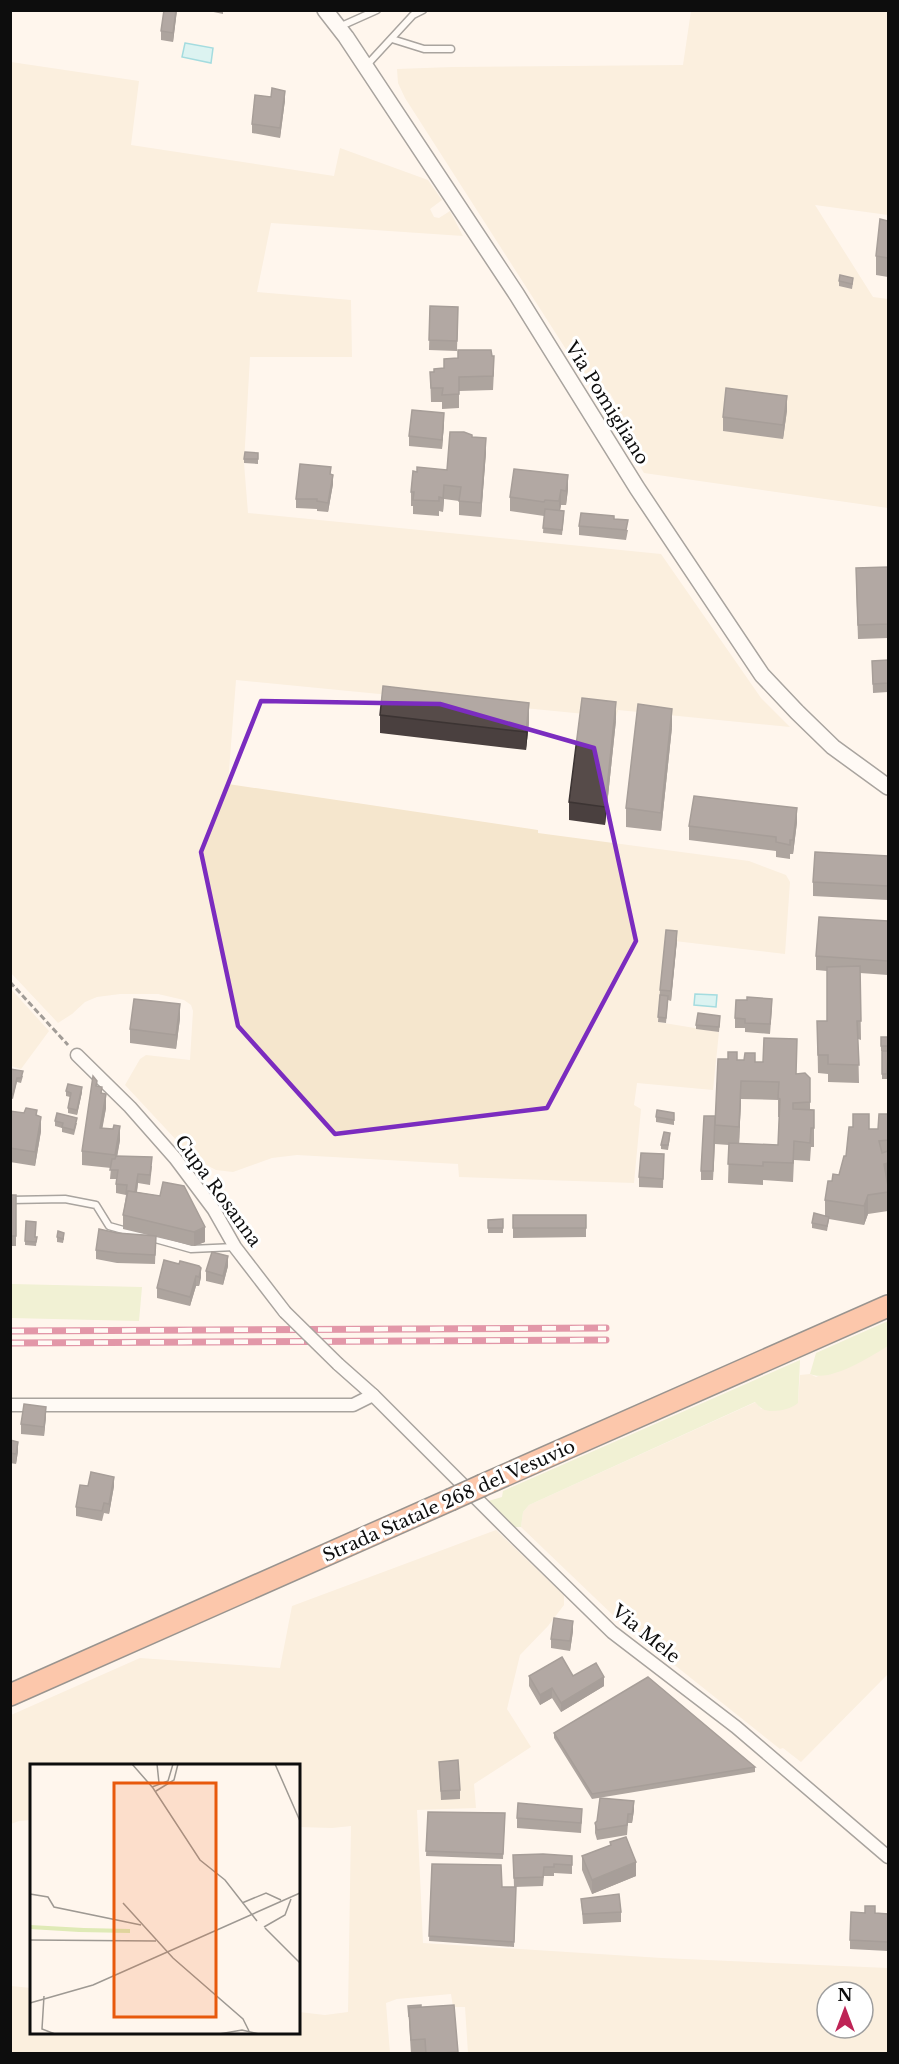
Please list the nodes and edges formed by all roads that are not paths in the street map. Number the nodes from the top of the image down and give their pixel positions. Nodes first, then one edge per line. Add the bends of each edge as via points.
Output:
1 (325, 10) edge
2 (377, 10) edge
3 (423, 10) edge
4 (339, 27) junction
5 (392, 39) junction
6 (451, 49) dead end
7 (366, 67) junction
8 (888, 787) edge
9 (77, 1054) road end
10 (10, 1200) edge
11 (235, 1247) junction
12 (888, 1306) edge
13 (373, 1395) junction
14 (10, 1405) edge
15 (397, 1420) joint
16 (10, 1695) edge
17 (888, 1857) edge

1 - 4 street, Via Pomigliano
2 - 4 lane
3 - 5 lane via 412,15
4 - 7 street, Via Pomigliano
5 - 6 lane via 424,49
5 - 7 lane
7 - 8 street, Via Pomigliano via 762,675 833,747
9 - 11 street, Cupa Rosanna via 175,1158 214,1210
10 - 11 lane via 65,1199 96,1205 109,1226 191,1248
11 - 13 street, Cupa Rosanna, bridge via 285,1312
12 - 16 highway, Strada Statale 268 del Vesuvio, bridge
13 - 14 street via 353,1405
13 - 15 street, Cupa Rosanna
15 - 17 street, Via Mele via 612,1632 736,1727

